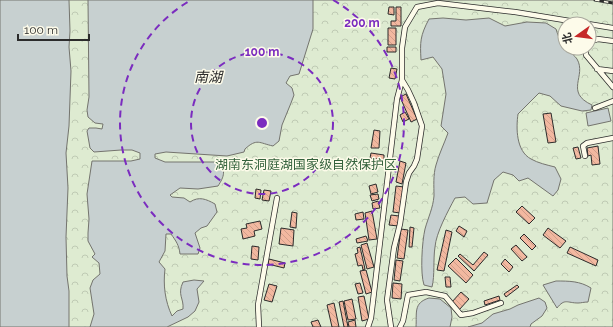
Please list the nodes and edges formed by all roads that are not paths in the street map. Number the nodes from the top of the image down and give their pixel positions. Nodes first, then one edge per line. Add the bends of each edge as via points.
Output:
1 (426, 2) edge
2 (613, 28) edge
3 (597, 39) edge
4 (613, 41) edge
5 (586, 56) edge
6 (597, 69) junction
7 (613, 71) edge
8 (402, 80) junction
9 (613, 87) edge
10 (613, 101) edge
11 (595, 108) dead end
12 (613, 138) edge
13 (585, 156) dead end
14 (277, 198) dead end
15 (501, 303) dead end
16 (259, 327) edge
17 (368, 327) edge
18 (391, 327) edge
19 (400, 327) edge

1 - 2 street via 515,12
1 - 8 street via 417,7 405,27
3 - 4 street
5 - 6 street
6 - 7 street
6 - 9 street
8 - 17 street via 397,98
8 - 18 street via 422,126 417,159 406,182 394,248 388,300
10 - 11 street
12 - 13 street via 583,146
14 - 16 street via 258,304
15 - 19 street via 461,315 445,296 426,292 408,295

